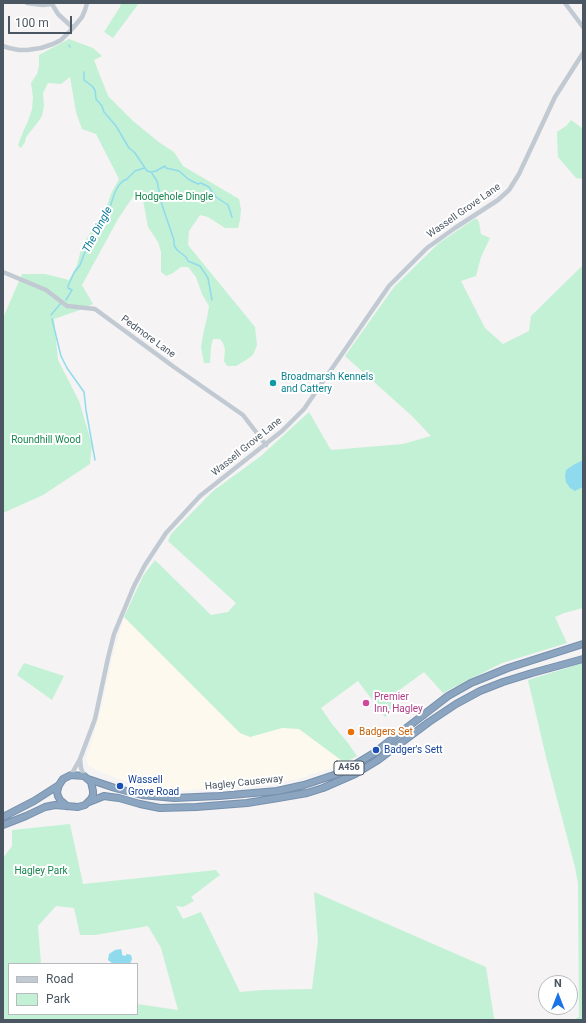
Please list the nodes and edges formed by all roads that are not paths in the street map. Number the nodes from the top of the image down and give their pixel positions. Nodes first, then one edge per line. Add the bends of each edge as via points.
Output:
1 (27, 3) edge
2 (87, 3) edge
3 (565, 3) edge
4 (52, 4) edge
5 (583, 27) edge
6 (73, 28) junction
7 (3, 46) edge
8 (583, 53) edge
9 (3, 272) edge
10 (266, 445) junction
11 (583, 644) edge
12 (583, 659) edge
13 (80, 758) junction
14 (70, 775) junction
15 (86, 778) junction
16 (58, 785) junction
17 (89, 802) junction
18 (67, 806) junction
19 (3, 816) edge
20 (3, 824) edge

1 - 4 street
2 - 6 street
3 - 5 street
4 - 6 street via 58,14
6 - 7 street via 61,40 41,48 19,50
8 - 10 street, Wassell Grove Lane via 555,97 509,190 427,248 389,286 304,409
9 - 10 street, Pedmore Lane via 46,290 67,306 95,309 243,415
10 - 13 street, Wassell Grove Lane via 200,496 166,533 145,565 114,634 95,719
11 - 15 highway, Hagley Causeway / A456 via 471,683 448,696 379,749 351,767 304,785 277,791 174,798 115,788
12 - 17 highway, Hagley Causeway / A456 via 480,691 456,704 355,774 307,793 247,803 196,807 160,808 104,796
13 - 14 street, Wassell Grove Lane
13 - 15 street
14 - 15 highway
14 - 16 highway
15 - 17 highway via 91,782 93,791
16 - 18 highway via 58,796
16 - 19 highway via 34,802
17 - 18 highway via 78,808
18 - 20 highway via 45,807

